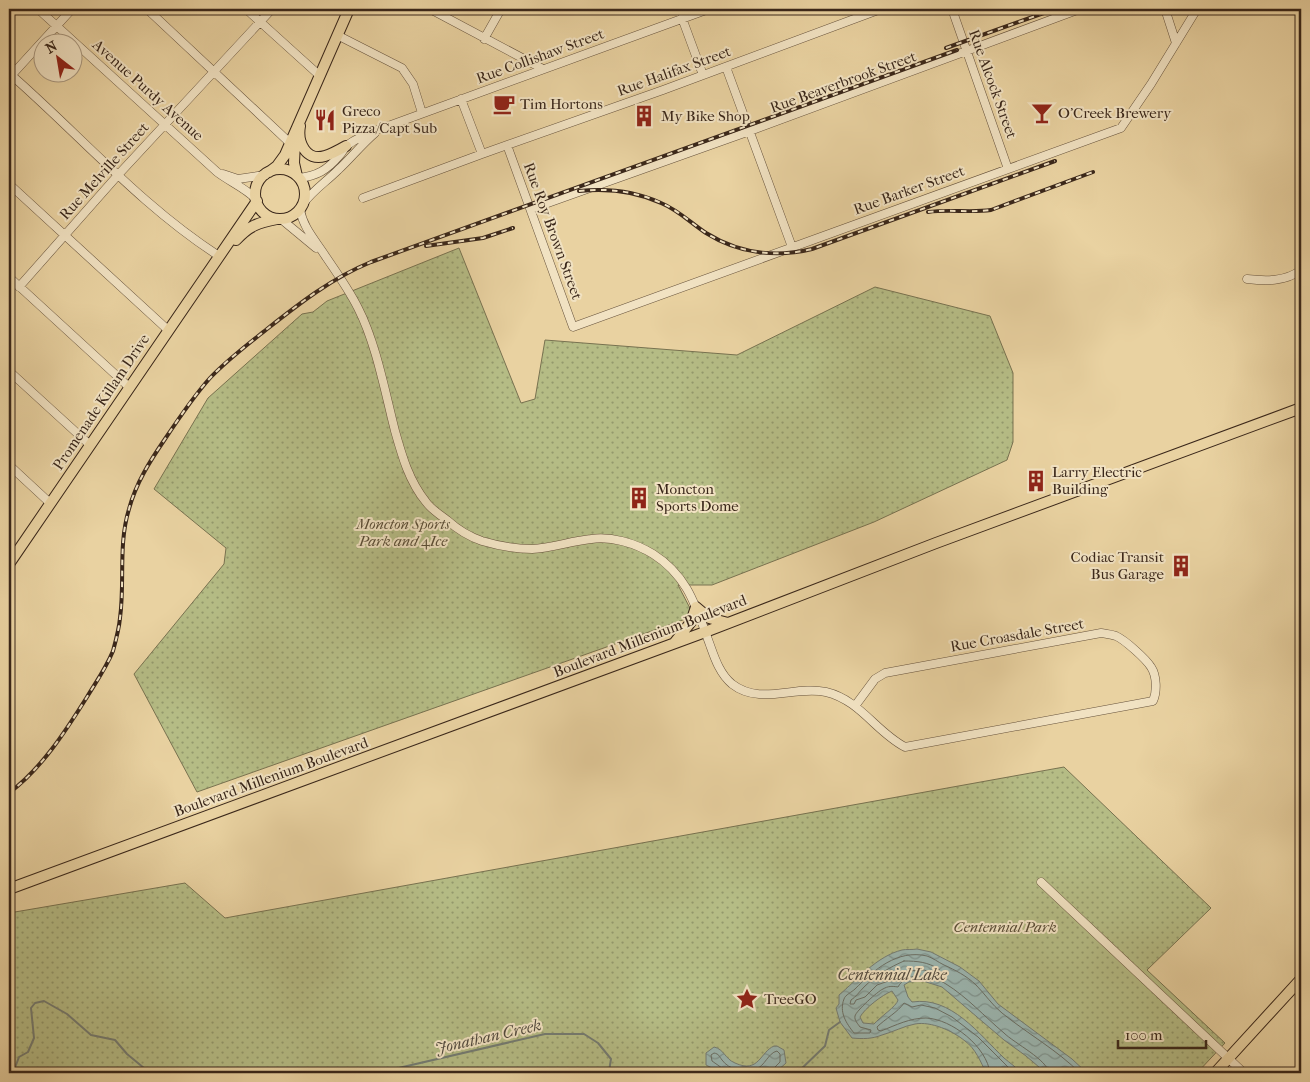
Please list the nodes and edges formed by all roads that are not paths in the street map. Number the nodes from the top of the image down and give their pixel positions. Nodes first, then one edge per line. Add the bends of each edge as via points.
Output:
1 (38, 9) edge
2 (72, 9) edge
3 (147, 9) edge
4 (246, 9) edge
5 (272, 9) edge
6 (348, 9) edge
7 (430, 9) edge
8 (501, 9) edge
9 (709, 9) edge
10 (881, 9) edge
11 (952, 9) edge
12 (1080, 9) edge
13 (1165, 9) edge
14 (1197, 9) edge
15 (682, 18) junction
16 (261, 22) junction
17 (56, 25) junction
18 (337, 35) junction
19 (484, 39) junction
20 (1176, 43) junction
21 (968, 52) junction
22 (726, 67) junction
23 (543, 69) junction
24 (215, 71) junction
25 (10, 75) edge
26 (320, 75) junction
27 (703, 75) junction
28 (461, 99) junction
29 (303, 111) junction
30 (422, 113) junction
31 (300, 123) junction
32 (165, 124) junction
33 (380, 128) junction
34 (750, 131) junction
35 (290, 143) junction
36 (507, 145) junction
37 (346, 146) junction
38 (482, 154) junction
39 (1008, 169) junction
40 (217, 172) junction
41 (267, 174) junction
42 (118, 175) junction
43 (298, 177) junction
44 (9, 184) edge
45 (363, 198) dead end
46 (256, 200) junction
47 (302, 206) junction
48 (530, 209) junction
49 (279, 219) junction
50 (65, 236) junction
51 (792, 247) junction
52 (219, 256) junction
53 (327, 258) junction
54 (1301, 270) edge
55 (9, 277) edge
56 (1247, 279) dead end
57 (19, 287) junction
58 (573, 326) joint
59 (168, 330) junction
60 (9, 371) edge
61 (129, 387) junction
62 (1301, 408) edge
63 (90, 445) junction
64 (9, 465) edge
65 (50, 503) junction
66 (10, 559) edge
67 (696, 607) junction
68 (729, 623) junction
69 (706, 632) junction
70 (674, 644) junction
71 (855, 706) junction
72 (1041, 882) dead end
73 (9, 889) edge
74 (1301, 979) edge
75 (1228, 1058) junction
76 (1215, 1073) edge
77 (1244, 1073) edge

1 - 17 street, Avenue Purdy Avenue
2 - 17 street
3 - 24 street
4 - 16 street
5 - 16 street, Rue Melville Street
6 - 18 main road
7 - 19 street
8 - 19 street
9 - 15 street, Rue Collishaw Street
10 - 22 street, Rue Halifax Street
11 - 21 street, Rue Alcock Street
12 - 21 street, Rue Beaverbrook Street
13 - 20 street
14 - 20 street, Rue Barker Street
15 - 23 street, Rue Collishaw Street
15 - 27 street
16 - 24 street, Rue Melville Street
16 - 26 street
17 - 25 street
17 - 32 street, Avenue Purdy Avenue
18 - 26 main road
18 - 30 street via 402,68 413,84
19 - 23 street
20 - 39 street, Rue Barker Street via 1121,128
21 - 34 street, Rue Beaverbrook Street
21 - 39 street, Rue Alcock Street
22 - 27 street, Rue Halifax Street
22 - 34 street
23 - 28 street, Rue Collishaw Street
24 - 32 street, Rue Melville Street
24 - 35 street
25 - 42 street
26 - 29 main road
27 - 36 street, Rue Halifax Street
28 - 30 street, Rue Collishaw Street
28 - 38 street
29 - 31 main road
29 - 35 main road
30 - 33 street, Rue Collishaw Street
31 - 37 main road via 302,146 314,157 324,157
31 - 43 main road via 294,147
32 - 40 street, Avenue Purdy Avenue
32 - 42 street, Rue Melville Street
33 - 37 street, Rue Collishaw Street
33 - 47 street, Rue Collishaw Street via 339,170 315,189
34 - 48 street, Rue Beaverbrook Street
34 - 51 street
35 - 41 main road via 282,161
36 - 38 street, Rue Halifax Street
36 - 48 street, Rue Roy Brown Street
37 - 43 street, Rue Collishaw Street via 322,172
38 - 45 street, Rue Halifax Street
39 - 51 street, Rue Barker Street
40 - 41 street, Avenue Purdy Avenue via 238,179
40 - 46 street, Avenue Purdy Avenue
41 - 43 main road via 282,170
41 - 46 main road via 257,186
42 - 50 street, Rue Melville Street
42 - 52 street via 193,239
43 - 47 main road via 305,193
44 - 50 street
46 - 49 main road via 262,211
46 - 52 main road, Promenade Killam Drive
47 - 49 main road via 292,216
47 - 53 street via 307,230
48 - 58 street, Rue Roy Brown Street
49 - 52 main road, Promenade Killam Drive via 249,227
49 - 53 street
50 - 57 street, Rue Melville Street
50 - 59 street
51 - 58 street, Rue Barker Street
52 - 59 main road, Promenade Killam Drive
53 - 67 street via 368,329 405,467 426,504 455,527 479,540 509,548 533,549 593,538 627,543 668,563 692,595
54 - 56 street via 1279,280
55 - 57 street
57 - 61 street
59 - 61 main road, Promenade Killam Drive
60 - 63 street
61 - 63 main road, Promenade Killam Drive
62 - 68 main road, Boulevard Millenium Boulevard
63 - 65 main road, Promenade Killam Drive
64 - 65 street
65 - 66 main road, Promenade Killam Drive
67 - 68 main road via 709,618
67 - 69 street
67 - 70 main road via 691,622
68 - 69 main road, Boulevard Millenium Boulevard
69 - 70 main road, Boulevard Millenium Boulevard
69 - 71 street via 721,670 732,684 743,690 768,695 794,690 817,691 840,697
70 - 73 main road, Boulevard Millenium Boulevard
71 - 71 street, Rue Croasdale Street via 875,679 885,673 1101,633 1124,640 1150,665 1156,694 1153,701 911,747 894,742
72 - 75 street
74 - 75 main road
75 - 76 main road
75 - 77 street

